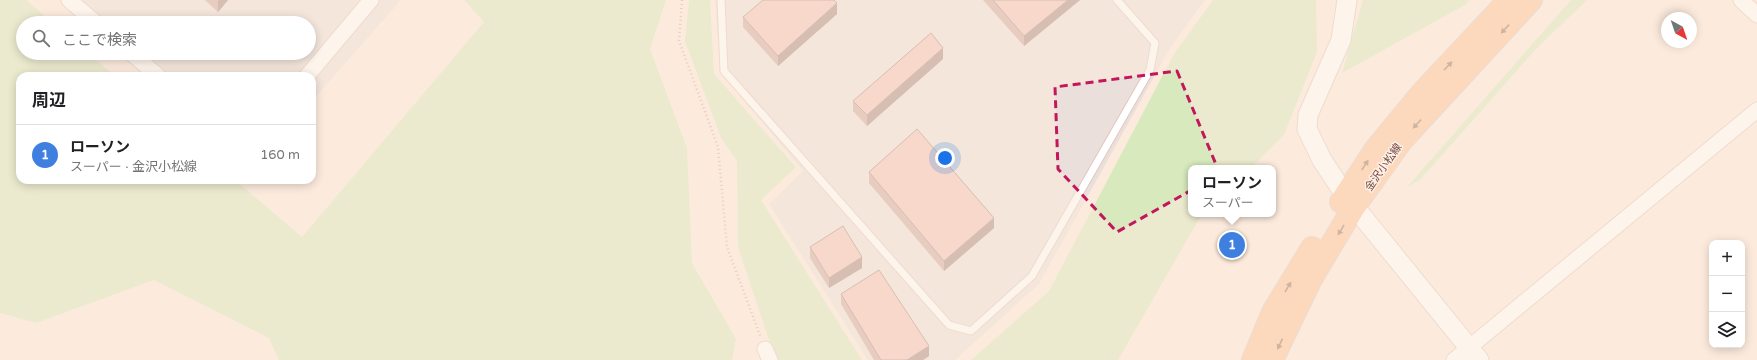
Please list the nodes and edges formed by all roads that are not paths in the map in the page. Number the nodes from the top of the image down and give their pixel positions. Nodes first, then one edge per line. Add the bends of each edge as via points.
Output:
1 (69, 0) edge
2 (372, 0) edge
3 (720, 0) edge
4 (1117, 0) edge
5 (1347, 0) edge
6 (1509, 0) edge
7 (1531, 0) edge
8 (1741, 0) edge
9 (1757, 15) edge
10 (88, 16) edge
11 (139, 60) edge
12 (153, 72) edge
13 (310, 72) edge
14 (1757, 110) edge
15 (1350, 201) junction
16 (1474, 354) edge
17 (1252, 360) edge
18 (1272, 360) edge
19 (1454, 360) edge

1 - 10 street
2 - 13 street
3 - 4 lane via 724,71 949,325 971,331 1032,276 1150,70 1155,43
5 - 15 street via 1341,40 1308,115 1307,129 1322,160
15 -> 6 main road, 金沢小松線 via 1375,150 1422,93
7 -> 15 main road, 金沢小松線 via 1402,140
8 - 9 street
11 - 12 street
14 - 16 street
15 - 16 street
17 -> 15 main road, 金沢小松線 via 1273,312
15 -> 18 main road, 金沢小松線
16 - 19 street

